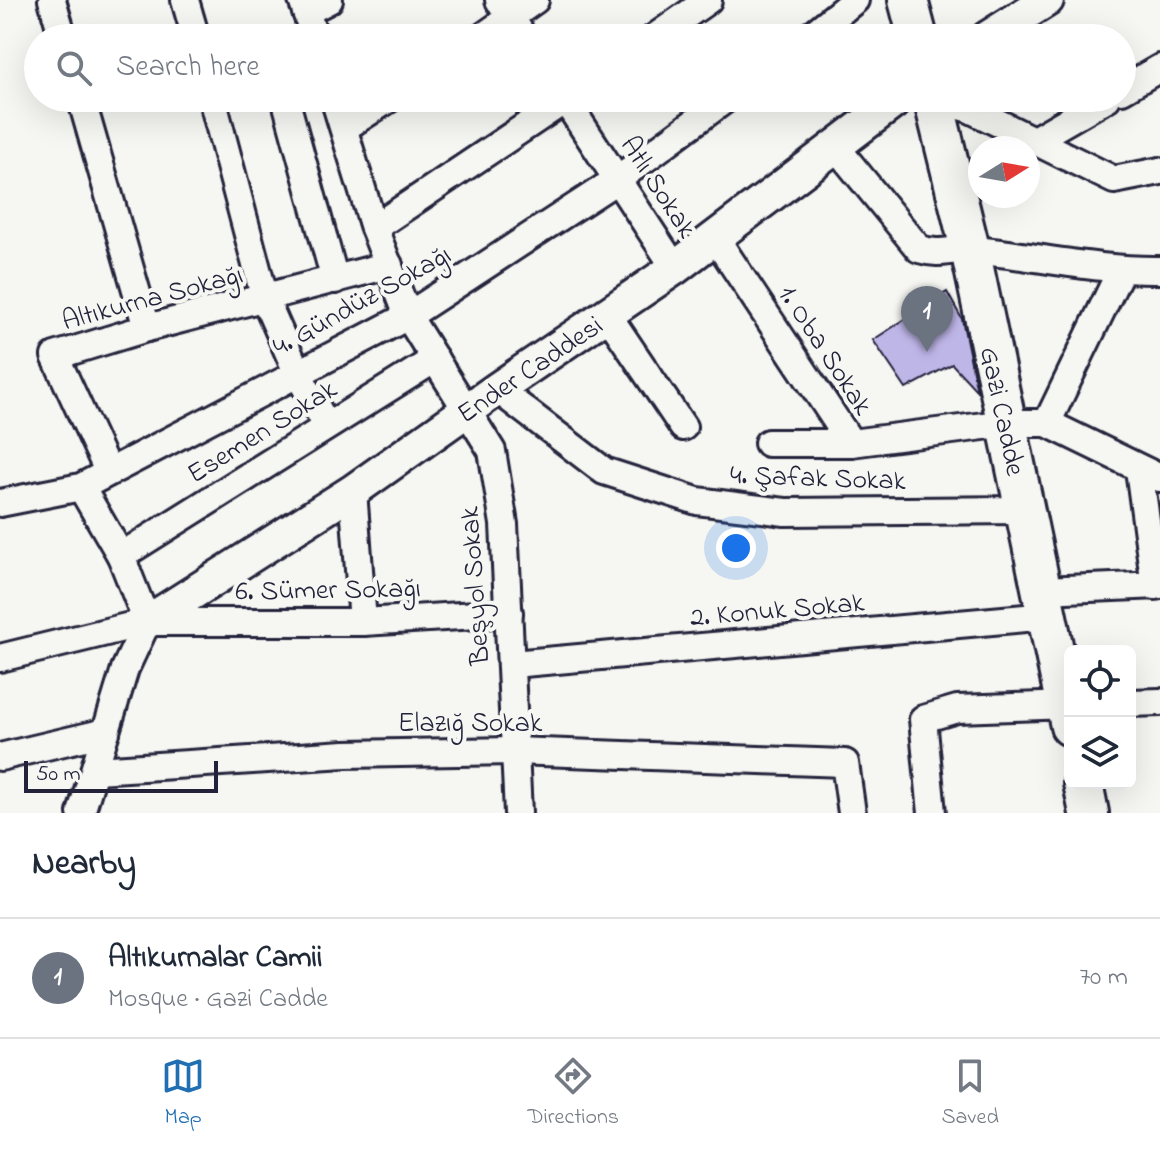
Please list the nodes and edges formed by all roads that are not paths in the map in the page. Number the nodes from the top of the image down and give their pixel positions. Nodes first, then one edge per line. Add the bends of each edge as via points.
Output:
1 (52, 0) edge
2 (185, 0) edge
3 (535, 0) edge
4 (708, 0) edge
5 (855, 0) edge
6 (908, 0) edge
7 (1047, 0) edge
8 (312, 4) edge
9 (511, 19) edge
10 (59, 24) edge
11 (192, 24) edge
12 (314, 24) edge
13 (674, 24) edge
14 (825, 24) edge
15 (914, 24) edge
16 (1009, 24) edge
17 (1160, 68) edge
18 (1136, 82) edge
19 (85, 112) edge
20 (216, 112) edge
21 (289, 112) edge
22 (339, 112) edge
23 (369, 112) edge
24 (547, 112) edge
25 (574, 112) edge
26 (708, 112) edge
27 (881, 112) edge
28 (936, 112) edge
29 (976, 112) edge
30 (1083, 112) edge
31 (344, 128) junction
32 (1026, 136) edge
33 (1040, 137) edge
34 (1040, 143) edge
35 (836, 147) junction
36 (1160, 171) edge
37 (618, 179) junction
38 (374, 228) junction
39 (716, 239) junction
40 (970, 249) junction
41 (389, 265) junction
42 (675, 268) junction
43 (1121, 270) junction
44 (1160, 270) edge
45 (335, 280) junction
46 (265, 299) junction
47 (607, 314) junction
48 (408, 316) junction
49 (147, 328) junction
50 (435, 359) junction
51 (297, 372) junction
52 (497, 389) junction
53 (467, 410) junction
54 (1007, 423) junction
55 (1047, 423) junction
56 (327, 426) junction
57 (683, 427) dead end
58 (768, 443) dead end
59 (851, 443) junction
60 (108, 471) junction
61 (1150, 474) edge
62 (81, 487) junction
63 (353, 491) junction
64 (0, 503) edge
65 (1025, 510) junction
66 (121, 556) junction
67 (1158, 586) edge
68 (1046, 603) junction
69 (509, 613) junction
70 (147, 622) junction
71 (363, 622) junction
72 (0, 658) edge
73 (512, 664) junction
74 (1064, 688) edge
75 (1160, 702) edge
76 (1136, 703) edge
77 (1064, 712) edge
78 (106, 732) junction
79 (514, 751) junction
80 (0, 757) edge
81 (96, 770) junction
82 (1084, 789) edge
83 (81, 813) edge
84 (518, 813) edge
85 (852, 813) edge
86 (932, 813) edge
87 (1089, 813) edge

1 - 10 street
2 - 11 street
3 - 9 street
4 - 13 street
5 - 14 street
6 - 15 main road
7 - 16 street
8 - 12 street
17 - 18 street
19 - 49 street
20 - 46 street
21 - 45 street
22 - 31 street, Beşyol Sokak
23 - 31 street
24 - 38 street
25 - 37 street, Atlı Sokak
26 - 37 street, 4. Gündüz Sokağı
27 - 35 street, Ender Caddesi
28 - 40 main road, Gazi Cadde
29 - 32 street
30 - 33 street
31 - 38 street, Beşyol Sokak
34 - 36 street via 1114,180
35 - 39 street, Ender Caddesi
35 - 40 street via 919,249 936,254
37 - 42 street, Atlı Sokak
37 - 48 street, 4. Gündüz Sokağı
38 - 41 street, Beşyol Sokak
39 - 42 street, Ender Caddesi
39 - 59 street, 1. Oba Sokak
40 - 43 street
40 - 54 main road, Gazi Cadde
41 - 45 street, Altıkurna Sokağı
41 - 48 street, Beşyol Sokak
42 - 47 street, Ender Caddesi
43 - 44 street
43 - 55 street
45 - 46 street, Altıkurna Sokağı
46 - 49 street, Altıkurna Sokağı
46 - 51 street
47 - 52 street, Ender Caddesi
47 - 57 street
48 - 50 street, Beşyol Sokak
48 - 51 street, 4. Gündüz Sokağı
49 - 60 street, Altıkurna Sokağı via 55,356
50 - 53 street, Beşyol Sokak
50 - 56 street, Esemen Sokak
51 - 56 street
51 - 60 street, 4. Gündüz Sokağı
52 - 53 street, Ender Caddesi
52 - 65 street, 4. Şafak Sokak via 604,471 697,501 785,512
53 - 63 street, Ender Caddesi
53 - 69 street, Beşyol Sokak via 492,451 504,524
54 - 55 street, 1. Oba Sokak
54 - 59 street, 1. Oba Sokak
54 - 65 main road, Gazi Cadde
55 - 61 street
56 - 66 street, Esemen Sokak
58 - 59 street
60 - 62 street, 4. Gündüz Sokağı
61 - 67 street
62 - 64 street, 4. Gündüz Sokağı
62 - 66 street
63 - 70 street, Ender Caddesi
63 - 71 street
65 - 68 main road, Gazi Cadde
66 - 70 street
67 - 68 street, 2. Konuk Sokak
68 - 73 street, 2. Konuk Sokak
68 - 74 main road, Gazi Cadde
69 - 71 street, 6. Sümer Sokağı
69 - 73 street, Beşyol Sokak
70 - 71 street, 6. Sümer Sokağı
70 - 72 street, 6. Sümer Sokağı
70 - 78 street via 125,669
73 - 79 street, Beşyol Sokak
75 - 76 street
77 - 86 street via 957,709 923,719
78 - 80 street
78 - 81 street
79 - 81 street, Elazığ Sokak via 345,754
79 - 84 street, Beşyol Sokak
79 - 85 street, Elazığ Sokak via 845,763
81 - 83 street
82 - 87 main road

